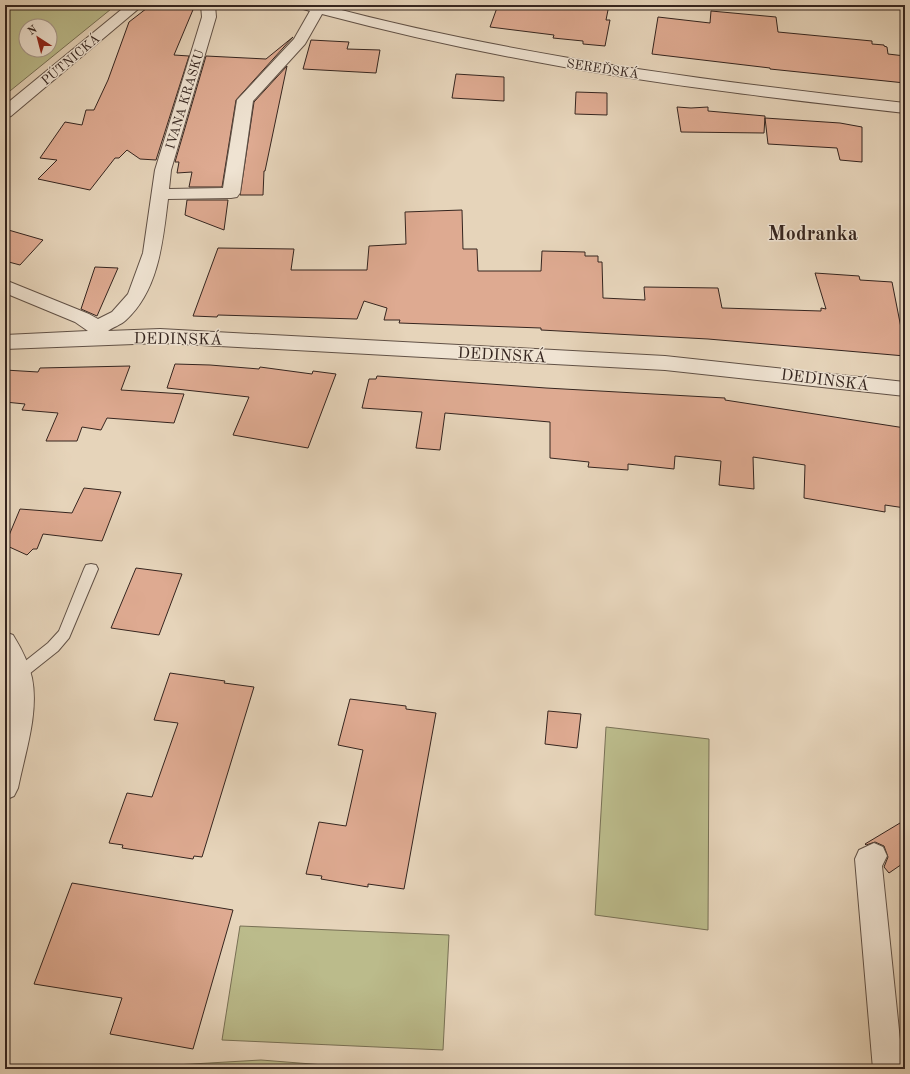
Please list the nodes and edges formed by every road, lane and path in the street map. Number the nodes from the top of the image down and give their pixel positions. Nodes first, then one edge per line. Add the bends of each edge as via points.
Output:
1 (136, 5) edge
2 (208, 5) edge
3 (311, 7) edge
4 (905, 108) edge
5 (5, 113) edge
6 (161, 194) junction
7 (5, 286) edge
8 (98, 333) junction
9 (5, 342) edge
10 (905, 389) edge
11 (91, 569) dead end
12 (5, 642) edge
13 (18, 674) junction
14 (5, 788) edge
15 (874, 856) dead end
16 (888, 1069) edge

1 - 5 street, PÚTNICKÁ
2 - 6 street, IVANA KRASKU via 209,17 163,170
3 - 4 street, SEREĎSKÁ via 485,48 588,66 754,91
3 - 6 street via 300,41 245,100 231,193
6 - 8 street, IVANA KRASKU via 152,253 136,296
7 - 8 street via 82,318
8 - 9 street, DEDINSKÁ
8 - 10 street, DEDINSKÁ via 664,363
11 - 13 lane via 64,634
12 - 13 street
13 - 14 street via 21,689 18,723
15 - 16 street via 868,859

